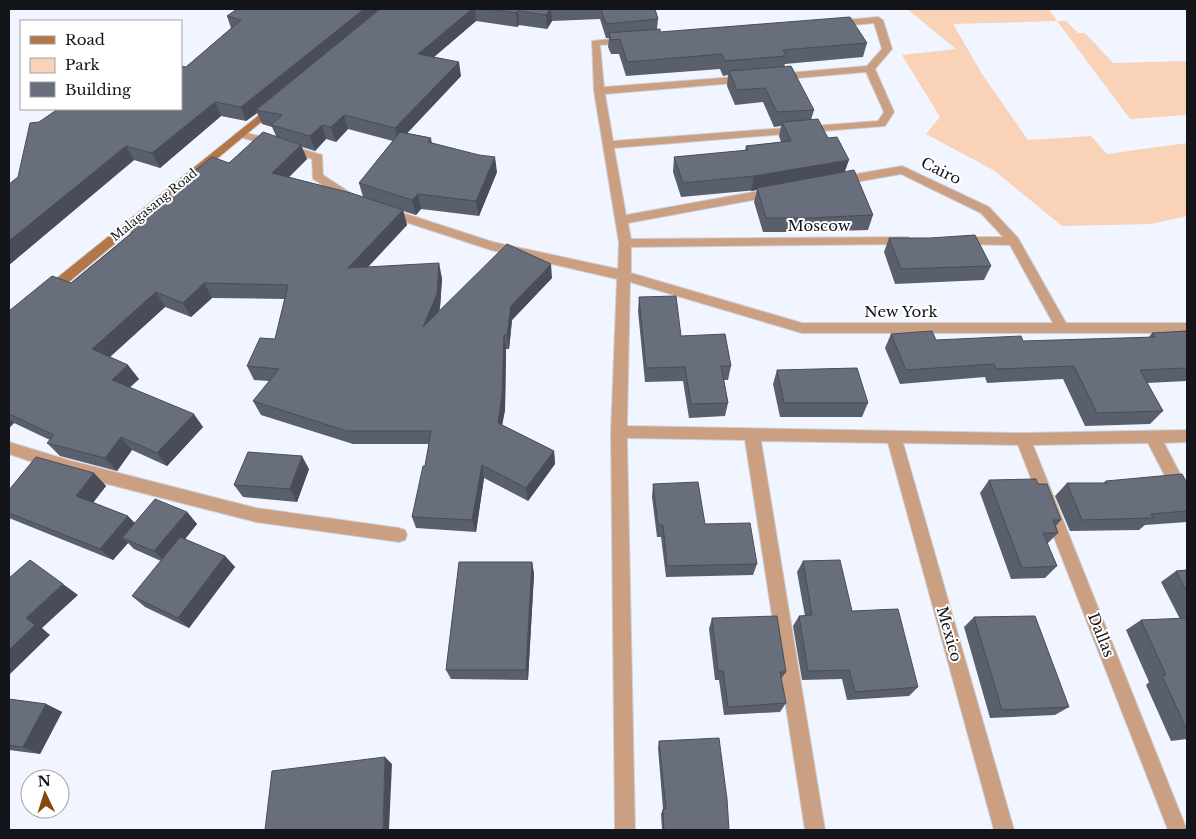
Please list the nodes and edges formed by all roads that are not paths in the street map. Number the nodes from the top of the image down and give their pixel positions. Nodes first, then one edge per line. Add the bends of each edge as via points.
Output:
1 (819, 25) edge
2 (644, 39) edge
3 (870, 69) junction
4 (599, 91) junction
5 (286, 96) edge
6 (241, 134) junction
7 (608, 145) junction
8 (824, 184) edge
9 (786, 190) edge
10 (621, 220) junction
11 (924, 241) edge
12 (944, 241) edge
13 (1014, 241) junction
14 (624, 243) junction
15 (622, 275) junction
16 (38, 300) edge
17 (1187, 328) edge
18 (1063, 329) junction
19 (619, 432) junction
20 (752, 435) junction
21 (1187, 436) edge
22 (894, 437) junction
23 (1153, 437) junction
24 (1023, 439) junction
25 (9, 448) edge
26 (1187, 502) edge
27 (399, 535) dead end
28 (625, 830) edge
29 (815, 830) edge
30 (1004, 830) edge
31 (1178, 830) edge

1 - 3 street via 878,20 887,49
2 - 4 street via 595,43
3 - 4 street
3 - 7 street via 889,112 881,124
4 - 7 street
5 - 6 main road, Malagasang Road
6 - 15 street, New York via 318,157 317,176 360,203 490,246
6 - 16 main road, Malagasang Road
7 - 10 street
8 - 13 street, Cairo via 902,170 985,210
9 - 10 street
10 - 14 street
11 - 14 street, Moscow
12 - 13 street
13 - 18 street, Cairo
14 - 15 street
15 - 18 street, New York via 802,328
15 - 19 street
17 - 18 street, New York
19 - 20 street
19 - 28 street
20 - 22 street
20 - 29 street
21 - 23 street
22 - 24 street
22 - 30 street, Mexico
23 - 24 street
23 - 26 street
24 - 31 street, Dallas
25 - 27 street via 68,467 256,515

